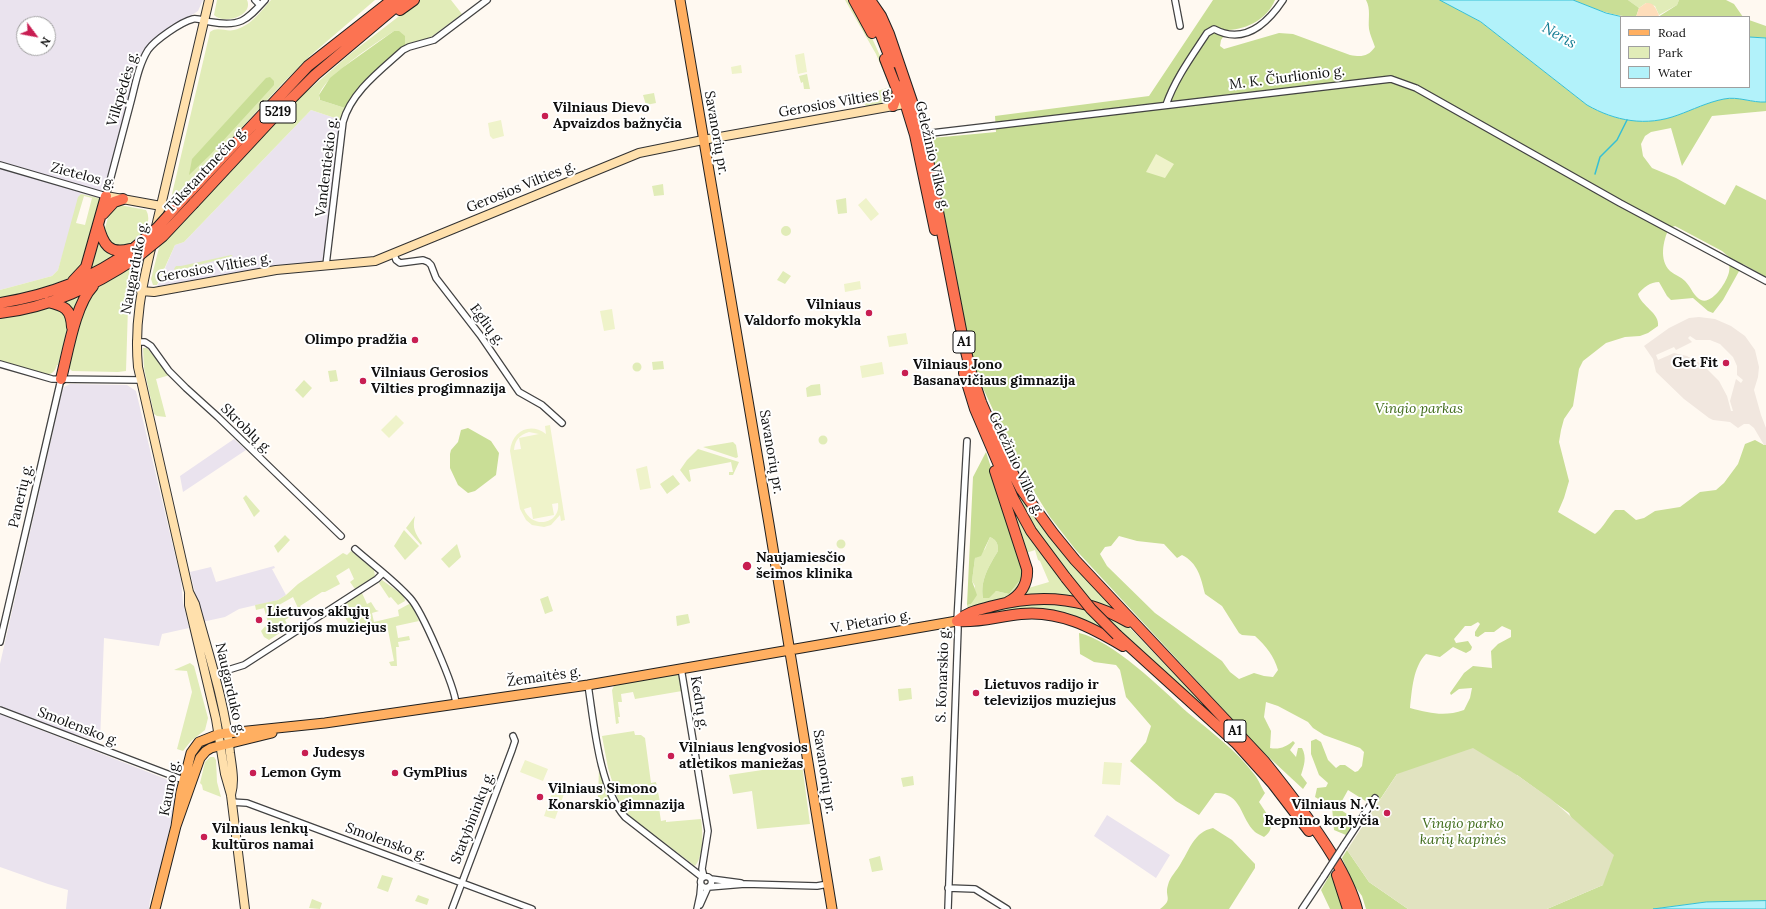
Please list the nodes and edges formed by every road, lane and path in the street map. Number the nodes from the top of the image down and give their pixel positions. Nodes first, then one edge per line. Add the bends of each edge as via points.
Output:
1 (209, 0) edge
2 (254, 0) edge
3 (265, 0) edge
4 (381, 0) edge
5 (392, 0) edge
6 (404, 0) edge
7 (414, 0) edge
8 (488, 0) edge
9 (680, 0) edge
10 (854, 0) edge
11 (858, 0) edge
12 (862, 0) edge
13 (870, 0) edge
14 (874, 0) edge
15 (1175, 0) edge
16 (1283, 0) edge
17 (260, 5) junction
18 (876, 16) junction
19 (204, 21) junction
20 (1180, 26) dead end
21 (369, 29) junction
22 (890, 58) junction
23 (308, 66) junction
24 (895, 83) junction
25 (909, 103) junction
26 (1166, 105) junction
27 (893, 106) junction
28 (925, 133) junction
29 (704, 140) junction
30 (0, 165) edge
31 (106, 196) junction
32 (123, 199) junction
33 (161, 206) junction
34 (99, 221) junction
35 (135, 253) junction
36 (394, 254) junction
37 (326, 265) junction
38 (1766, 281) edge
39 (95, 284) junction
40 (67, 286) junction
41 (141, 291) junction
42 (48, 302) junction
43 (0, 303) edge
44 (0, 313) edge
45 (73, 329) junction
46 (136, 342) junction
47 (0, 364) edge
48 (61, 379) junction
49 (140, 380) junction
50 (975, 409) junction
51 (562, 423) dead end
52 (967, 441) dead end
53 (341, 536) dead end
54 (355, 549) dead end
55 (383, 573) junction
56 (189, 592) junction
57 (1008, 602) junction
58 (957, 620) junction
59 (1138, 629) junction
60 (0, 642) edge
61 (790, 651) junction
62 (1140, 657) junction
63 (681, 668) junction
64 (215, 674) junction
65 (588, 685) junction
66 (456, 704) junction
67 (0, 710) edge
68 (301, 726) junction
69 (224, 733) junction
70 (513, 736) dead end
71 (225, 744) junction
72 (188, 781) junction
73 (1375, 798) dead end
74 (231, 799) junction
75 (703, 861) junction
76 (685, 865) junction
77 (710, 878) junction
78 (702, 880) junction
79 (462, 883) junction
80 (745, 884) junction
81 (828, 884) junction
82 (708, 887) junction
83 (948, 888) junction
84 (155, 909) edge
85 (245, 909) edge
86 (452, 909) edge
87 (532, 909) edge
88 (698, 909) edge
89 (832, 909) edge
90 (948, 909) edge
91 (1007, 909) edge
92 (1302, 909) edge
93 (1348, 909) edge
94 (1357, 909) edge

1 - 19 main road
2 - 17 street
3 - 17 street, Vilkpėdės g.
4 - 23 highway via 341,33
5 - 23 highway, Tūkstantmečio g. / 5219
6 - 21 highway, Tūkstantmečio g. / 5219
7 - 21 highway
8 - 37 street, Vandentiekio g. via 434,40 403,50 364,87 345,113
9 - 29 main road, Savanorių pr.
10 - 24 highway via 884,56
11 - 18 highway
12 - 18 highway, Geležinio Vilko g. / A1
13 - 18 highway, Geležinio Vilko g. / A1
14 - 18 highway
15 - 20 street
16 - 26 street via 1264,23 1241,34 1220,33 1214,29 1207,33 1170,92
17 - 19 street, Vilkpėdės g. via 248,18 238,23
18 - 22 highway, Geležinio Vilko g. / A1
18 - 25 highway, Geležinio Vilko g. / A1 via 891,40
19 - 31 street, Vilkpėdės g. via 194,19 178,27 156,42 146,54 138,75
19 - 33 main road, Naugarduko g.
21 - 35 highway, Tūkstantmečio g. / 5219, bridge via 296,94 158,241
22 - 24 highway
22 - 25 highway, Geležinio Vilko g. / A1
23 - 35 highway, Tūkstantmečio g. / 5219, bridge
24 - 27 highway via 898,96
25 - 27 main road, Gerosios Vilties g.
25 - 28 highway, Geležinio Vilko g. / A1
25 - 50 highway, Geležinio Vilko g. / A1 via 964,373
26 - 28 street, M. K. Čiurlionio g.
26 - 38 street, M. K. Čiurlionio g. via 1395,80 1423,92 1620,203
27 - 29 main road, Gerosios Vilties g.
28 - 59 highway, Geležinio Vilko g. / A1 via 965,350 993,432 1021,488 1053,533
29 - 36 main road, Gerosios Vilties g. via 639,154
29 - 61 main road, Savanorių pr.
30 - 31 street, Zietelos g.
31 - 32 main road, Zietelos g.
31 - 34 highway
32 - 33 main road, Zietelos g.
32 - 34 highway via 114,202
33 - 41 main road, Naugarduko g.
34 - 35 highway via 102,239 111,249
34 - 40 highway via 86,267
35 - 39 highway, Tūkstantmečio g. / 5219
35 - 40 highway, Tūkstantmečio g. / 5219
36 - 37 main road, Gerosios Vilties g. via 376,261
36 - 51 street, Eglių g. via 400,263 423,260 431,265 436,278 480,335 519,392 538,402
37 - 41 main road, Gerosios Vilties g. via 276,270 154,292
39 - 42 highway, Tūkstantmečio g. / 5219
39 - 45 highway via 85,295
40 - 43 highway, Tūkstantmečio g. / 5219
41 - 46 main road, Naugarduko g.
42 - 44 highway, Tūkstantmečio g. / 5219
42 - 45 highway via 67,310 72,318
45 - 48 highway
46 - 49 main road, Naugarduko g.
46 - 53 street, Skroblų g. via 145,342 151,346 169,372
47 - 48 street via 46,378
48 - 49 street
48 - 60 street, Panerių g.
49 - 56 main road, Naugarduko g.
50 - 57 highway via 1027,569 1022,589
50 - 62 highway, Geležinio Vilko g. / A1, bridge via 1013,498 1031,530 1091,609
52 - 58 street, S. Konarskio g.
54 - 55 street
55 - 64 street via 244,665
55 - 66 street via 408,595 415,605 452,687
56 - 64 main road, Naugarduko g. via 195,604
56 - 69 main road, Naugarduko g. via 193,626
57 - 58 highway via 967,613
57 - 59 highway via 1042,598 1077,602 1115,615
58 - 61 main road, V. Pietario g.
58 - 62 highway via 968,622 1033,613 1061,617 1088,626
58 - 83 street, S. Konarskio g.
59 - 94 highway, Geležinio Vilko g. / A1 via 1264,761 1296,800 1341,870
61 - 63 main road, Žemaitės g.
61 - 81 main road, Savanorių pr.
62 - 93 highway, Geležinio Vilko g. / A1 via 1224,731 1284,797 1333,867
63 - 65 main road, Žemaitės g.
63 - 75 street, Kedrų g. via 708,831
64 - 69 main road, Naugarduko g.
65 - 66 main road, Žemaitės g.
65 - 76 street via 597,744 618,809
66 - 68 main road, Žemaitės g.
67 - 72 street, Smolensko g.
68 - 69 main road, Žemaitės g.
68 - 71 main road, Žemaitės g.
69 - 71 main road, Naugarduko g.
69 - 72 main road, Kauno g. via 203,740 194,747
70 - 79 street, Statybininkų g. via 515,741 512,750
71 - 72 main road, Kauno g. via 203,753
71 - 74 main road, Naugarduko g. via 234,785
72 - 84 main road, Kauno g.
73 - 92 street, bridge
74 - 79 street, Smolensko g.
74 - 85 main road, Naugarduko g.
75 - 76 street via 696,867
75 - 77 street
75 - 78 street, Kedrų g.
76 - 78 street
77 - 78 street
77 - 80 street
77 - 82 street via 712,882
78 - 82 street via 704,887
78 - 88 street, Kedrų g.
79 - 86 street, Statybininkų g.
79 - 87 street, Smolensko g.
80 - 81 street
80 - 82 street
81 - 89 main road, Savanorių pr.
82 - 88 street
83 - 90 street, S. Konarskio g.
83 - 91 street via 975,889

